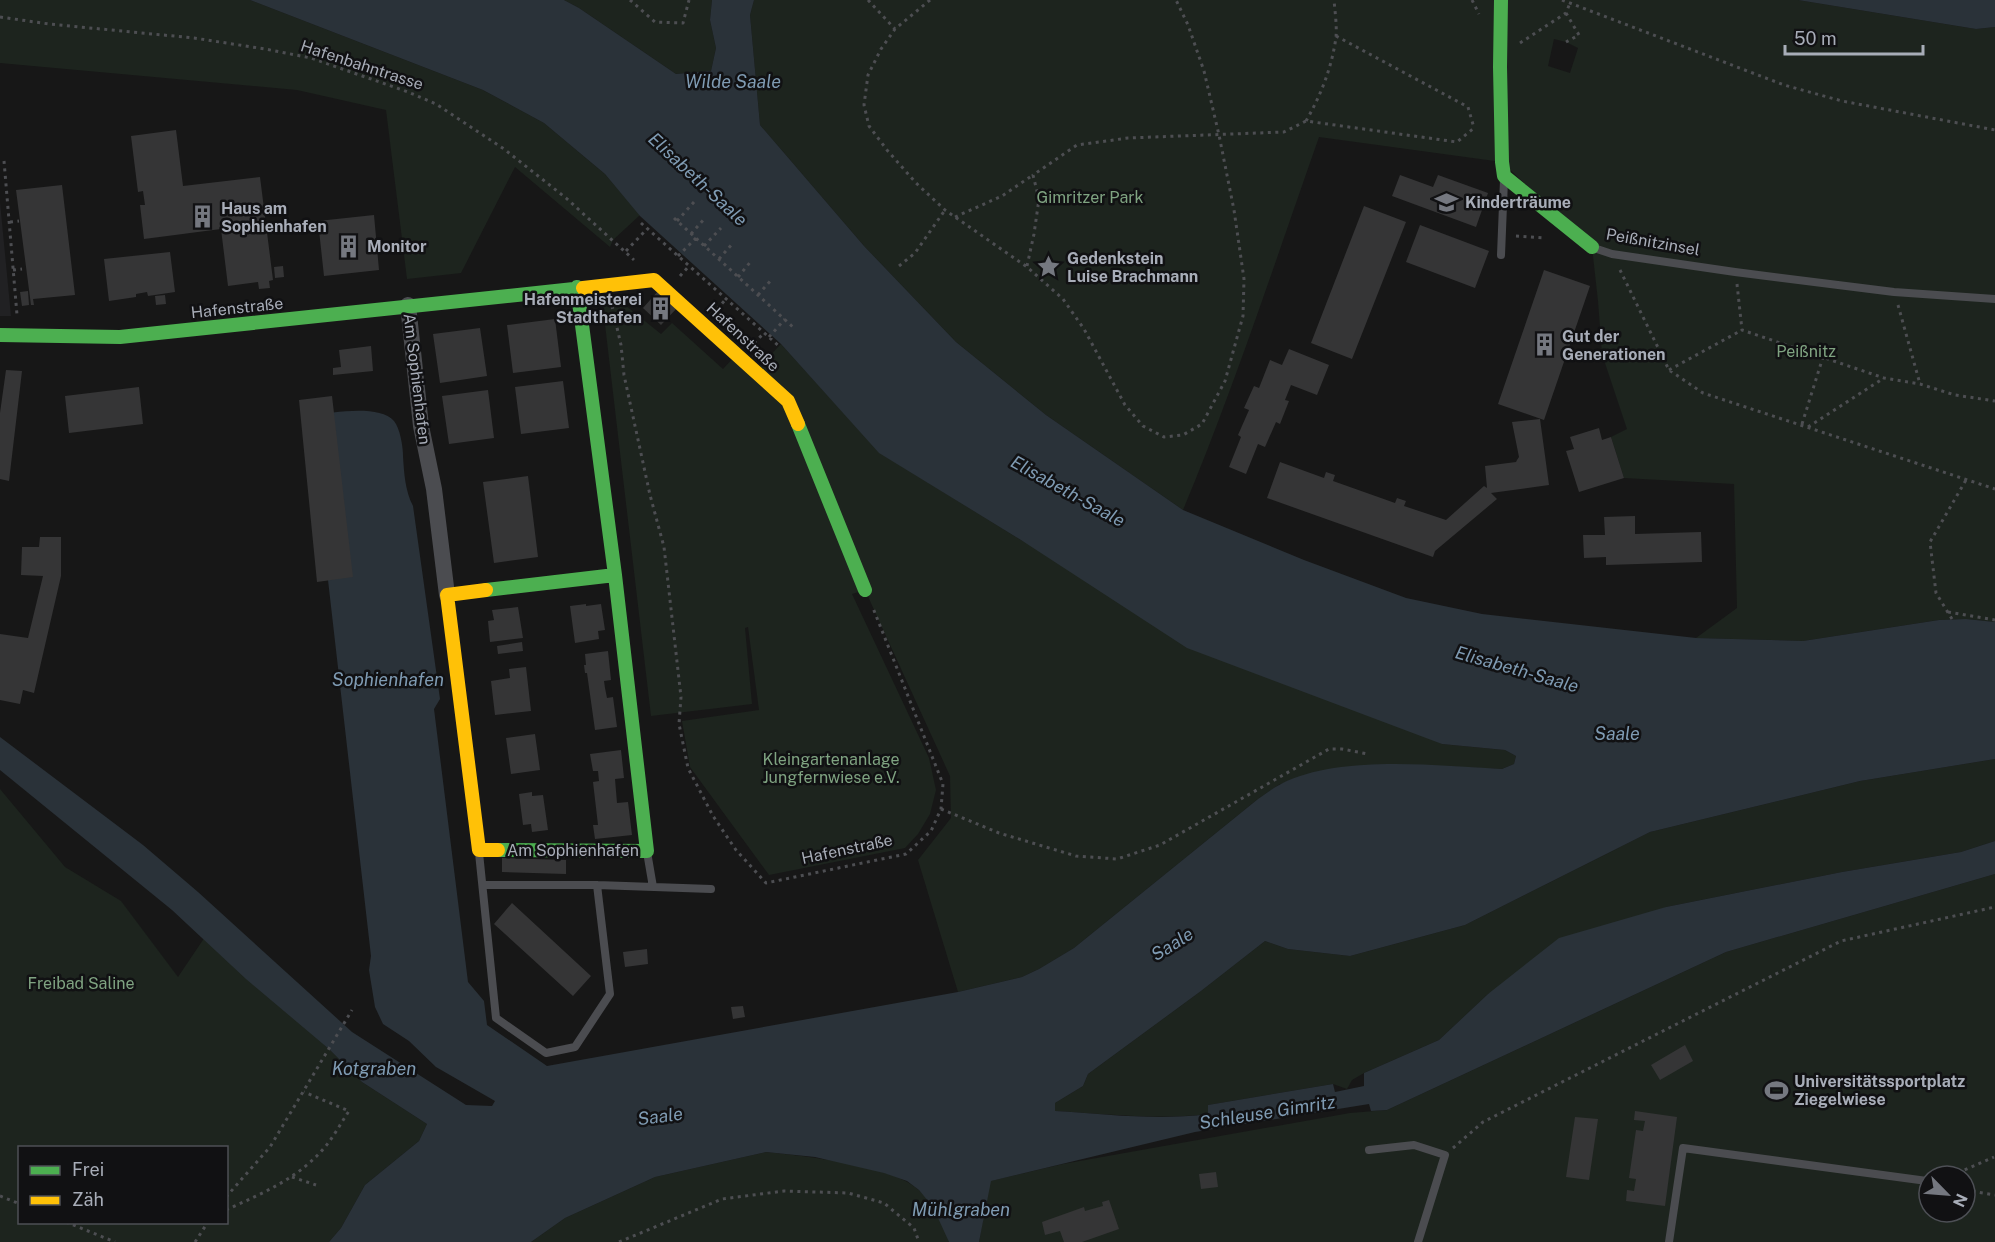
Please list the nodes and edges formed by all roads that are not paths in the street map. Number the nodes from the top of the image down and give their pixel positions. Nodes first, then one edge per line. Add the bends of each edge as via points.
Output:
1 (1501, 0) edge
2 (1504, 176) junction
3 (1592, 247) joint
4 (1501, 255) dead end
5 (577, 287) junction
6 (1995, 299) edge
7 (408, 305) junction
8 (0, 335) edge
9 (615, 574) junction
10 (865, 590) road end
11 (447, 595) junction
12 (479, 850) junction
13 (647, 851) junction
14 (483, 885) junction
15 (597, 885) junction
16 (653, 887) junction
17 (711, 888) dead end
18 (1369, 1150) dead end
19 (1917, 1180) edge
20 (1418, 1242) edge
21 (1669, 1242) edge

1 - 2 street
2 - 3 street, Peißnitzinsel
2 - 4 lane
3 - 6 lane, Peißnitzinsel via 1612,254 1736,272 1894,292
5 - 7 street, Hafenstraße
5 - 9 street, Am Sophienhafen
5 - 10 street, Hafenstraße via 654,280 788,401
7 - 8 street, Hafenstraße via 120,337
7 - 11 street, Am Sophienhafen via 421,426 434,489
9 - 11 street
9 - 13 street, Am Sophienhafen
11 - 12 street, Am Sophienhafen
12 - 13 street, Am Sophienhafen
12 - 14 lane
13 - 16 lane
14 - 15 lane
14 - 15 lane via 496,1018 546,1053 575,1047 610,994
15 - 16 lane
16 - 17 lane
18 - 20 lane via 1414,1145 1445,1155
19 - 21 lane via 1683,1148

